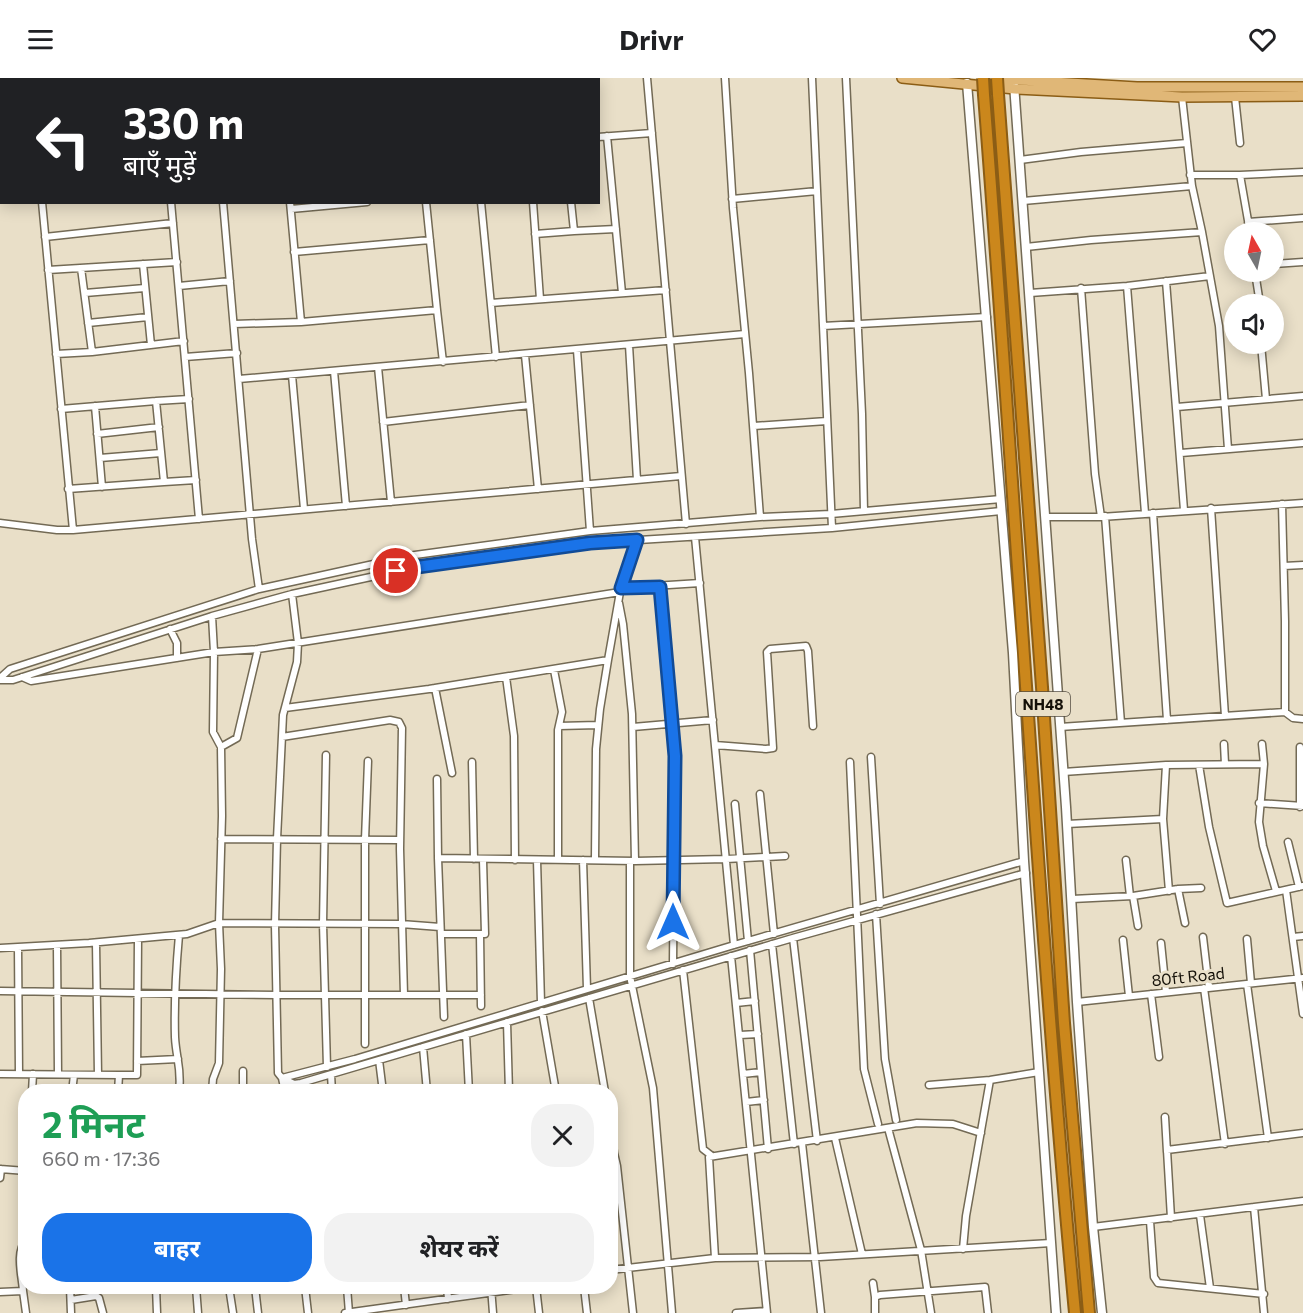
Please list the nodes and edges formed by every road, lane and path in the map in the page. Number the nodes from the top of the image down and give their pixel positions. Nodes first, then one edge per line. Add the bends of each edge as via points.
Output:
1 (647, 78) edge
2 (725, 78) edge
3 (812, 78) edge
4 (846, 78) edge
5 (902, 78) edge
6 (984, 78) edge
7 (997, 78) edge
8 (1106, 82) edge
9 (967, 83) junction
10 (1014, 83) edge
11 (1303, 87) edge
12 (1303, 96) edge
13 (1182, 97) junction
14 (1235, 97) junction
15 (652, 133) junction
16 (607, 136) junction
17 (600, 137) edge
18 (1187, 143) junction
19 (1240, 143) dead end
20 (1020, 160) junction
21 (1303, 172) edge
22 (1190, 175) junction
23 (1240, 176) junction
24 (1192, 186) junction
25 (817, 191) junction
26 (732, 199) junction
27 (1023, 201) junction
28 (42, 204) edge
29 (171, 204) edge
30 (224, 204) edge
31 (328, 204) edge
32 (426, 204) edge
33 (481, 204) edge
34 (533, 204) edge
35 (571, 204) edge
36 (290, 206) edge
37 (1303, 218) edge
38 (1248, 222) joint
39 (173, 223) junction
40 (616, 229) junction
41 (574, 231) junction
42 (1202, 232) junction
43 (535, 234) junction
44 (45, 237) junction
45 (430, 240) junction
46 (1026, 247) junction
47 (294, 252) junction
48 (177, 262) junction
49 (1303, 262) edge
50 (1284, 263) edge
51 (142, 264) junction
52 (81, 268) junction
53 (48, 270) junction
54 (1210, 276) junction
55 (230, 281) junction
56 (1167, 281) junction
57 (179, 286) junction
58 (1126, 286) junction
59 (145, 288) junction
60 (1081, 288) junction
61 (666, 290) junction
62 (85, 293) junction
63 (622, 293) junction
64 (1030, 293) junction
65 (540, 299) junction
66 (491, 303) junction
67 (437, 310) junction
68 (987, 317) junction
69 (148, 318) junction
70 (301, 322) junction
71 (88, 323) junction
72 (856, 323) junction
73 (234, 324) junction
74 (823, 326) junction
75 (746, 334) junction
76 (184, 341) junction
77 (670, 341) junction
78 (151, 345) junction
79 (629, 345) junction
80 (577, 350) junction
81 (92, 352) junction
82 (237, 353) junction
83 (56, 354) junction
84 (1262, 354) edge
85 (525, 355) junction
86 (185, 357) junction
87 (496, 357) junction
88 (443, 362) junction
89 (378, 368) junction
90 (334, 371) junction
91 (292, 375) junction
92 (239, 380) junction
93 (1303, 396) edge
94 (189, 399) junction
95 (1266, 399) junction
96 (156, 401) junction
97 (1225, 403) junction
98 (530, 405) junction
99 (95, 406) junction
100 (1177, 407) junction
101 (61, 409) junction
102 (827, 421) junction
103 (383, 422) junction
104 (754, 426) junction
105 (159, 427) junction
106 (97, 434) junction
107 (1303, 443) edge
108 (1228, 449) junction
109 (161, 453) junction
110 (1181, 453) junction
111 (100, 458) junction
112 (681, 476) junction
113 (196, 480) junction
114 (637, 480) junction
115 (164, 482) junction
116 (587, 484) junction
117 (102, 487) junction
118 (68, 489) junction
119 (538, 489) junction
120 (1001, 499) junction
121 (391, 502) junction
122 (1303, 503) edge
123 (1282, 504) junction
124 (346, 506) junction
125 (1211, 508) junction
126 (304, 509) junction
127 (1184, 510) junction
128 (864, 511) junction
129 (1001, 511) junction
130 (1145, 513) junction
131 (1153, 513) junction
132 (250, 514) junction
133 (831, 514) junction
134 (760, 517) junction
135 (1045, 517) junction
136 (1103, 517) junction
137 (199, 519) junction
138 (0, 523) edge
139 (686, 524) junction
140 (832, 528) junction
141 (73, 530) junction
142 (590, 531) junction
143 (695, 537) junction
144 (637, 540) junction
145 (1303, 565) edge
146 (1284, 566) junction
147 (700, 583) junction
148 (278, 585) junction
149 (660, 587) junction
150 (259, 589) junction
151 (620, 590) junction
152 (292, 594) junction
153 (280, 597) junction
154 (618, 600) junction
155 (212, 616) junction
156 (170, 629) junction
157 (298, 643) junction
158 (258, 649) junction
159 (214, 652) junction
160 (177, 658) junction
161 (608, 660) junction
162 (554, 670) junction
163 (21, 677) junction
164 (506, 677) junction
165 (0, 679) edge
166 (435, 688) junction
167 (285, 708) junction
168 (1285, 712) junction
169 (1225, 716) junction
170 (1303, 719) edge
171 (713, 720) junction
172 (1167, 720) junction
173 (1121, 723) junction
174 (598, 725) junction
175 (672, 725) junction
176 (559, 726) junction
177 (813, 726) dead end
178 (633, 727) junction
179 (1060, 727) junction
180 (282, 737) junction
181 (1224, 744) dead end
182 (1262, 744) dead end
183 (715, 745) junction
184 (221, 747) junction
185 (1300, 747) dead end
186 (326, 755) dead end
187 (871, 758) dead end
188 (368, 761) dead end
189 (472, 762) dead end
190 (850, 762) dead end
191 (1225, 764) junction
192 (1264, 764) junction
193 (1166, 765) junction
194 (1199, 765) junction
195 (1063, 772) junction
196 (452, 773) dead end
197 (437, 778) dead end
198 (760, 794) dead end
199 (1259, 803) junction
200 (735, 804) dead end
201 (1302, 807) edge
202 (1163, 819) junction
203 (1067, 824) junction
204 (221, 839) junction
205 (277, 839) junction
206 (323, 840) junction
207 (365, 840) junction
208 (400, 840) junction
209 (1288, 842) dead end
210 (785, 856) dead end
211 (766, 857) junction
212 (438, 858) junction
213 (726, 859) junction
214 (740, 859) junction
215 (474, 860) junction
216 (483, 860) junction
217 (515, 860) junction
218 (537, 860) junction
219 (558, 860) junction
220 (583, 860) junction
221 (595, 860) junction
222 (674, 860) junction
223 (1126, 860) dead end
224 (633, 861) junction
225 (1024, 861) junction
226 (1026, 873) junction
227 (1301, 887) edge
228 (1201, 888) dead end
229 (1178, 889) junction
230 (1286, 890) junction
231 (1169, 891) junction
232 (1276, 891) junction
233 (1132, 896) junction
234 (1072, 899) junction
235 (880, 904) junction
236 (858, 911) junction
237 (876, 914) junction
238 (858, 919) junction
239 (219, 923) junction
240 (1185, 923) dead end
241 (323, 924) junction
242 (401, 924) junction
243 (275, 925) junction
244 (365, 925) junction
245 (1138, 926) dead end
246 (441, 931) junction
247 (480, 934) junction
248 (774, 934) junction
249 (179, 935) junction
250 (1303, 936) edge
251 (1203, 937) dead end
252 (1293, 937) junction
253 (794, 938) junction
254 (138, 939) junction
255 (1246, 939) dead end
256 (1123, 940) dead end
257 (748, 941) junction
258 (96, 943) junction
259 (1161, 943) dead end
260 (772, 944) junction
261 (57, 945) junction
262 (734, 945) junction
263 (18, 947) junction
264 (0, 948) edge
265 (750, 950) junction
266 (731, 956) junction
267 (673, 964) junction
268 (683, 970) junction
269 (630, 976) junction
270 (1301, 978) edge
271 (1249, 983) junction
272 (633, 986) junction
273 (1206, 988) junction
274 (587, 989) junction
275 (0, 991) edge
276 (19, 991) junction
277 (59, 992) junction
278 (97, 992) junction
279 (1166, 992) junction
280 (138, 993) junction
281 (174, 993) junction
282 (220, 994) junction
283 (1151, 994) junction
284 (276, 995) junction
285 (324, 995) junction
286 (365, 995) junction
287 (404, 995) junction
288 (445, 995) junction
289 (481, 995) junction
290 (1129, 996) junction
291 (590, 998) junction
292 (755, 1001) junction
293 (1077, 1002) junction
294 (541, 1003) junction
295 (736, 1003) junction
296 (481, 1006) dead end
297 (542, 1011) junction
298 (1303, 1014) edge
299 (444, 1017) dead end
300 (507, 1022) junction
301 (466, 1034) junction
302 (758, 1034) junction
303 (740, 1035) junction
304 (365, 1044) dead end
305 (423, 1047) junction
306 (1159, 1058) dead end
307 (178, 1059) junction
308 (378, 1060) junction
309 (137, 1061) junction
310 (327, 1066) junction
311 (243, 1071) dead end
312 (761, 1072) junction
313 (1039, 1072) junction
314 (0, 1074) edge
315 (19, 1074) junction
316 (33, 1074) junction
317 (58, 1074) junction
318 (331, 1074) junction
319 (743, 1074) junction
320 (74, 1075) junction
321 (98, 1075) junction
322 (119, 1075) junction
323 (282, 1078) junction
324 (990, 1080) junction
325 (32, 1084) edge
326 (73, 1084) edge
327 (118, 1084) edge
328 (180, 1084) edge
329 (213, 1084) edge
330 (243, 1084) edge
331 (283, 1084) edge
332 (332, 1084) edge
333 (381, 1084) edge
334 (426, 1084) edge
335 (469, 1084) edge
336 (509, 1084) edge
337 (555, 1084) edge
338 (603, 1084) edge
339 (929, 1085) dead end
340 (764, 1100) junction
341 (746, 1102) junction
342 (1165, 1117) dead end
343 (896, 1120) dead end
344 (878, 1124) dead end
345 (888, 1128) junction
346 (981, 1133) junction
347 (1303, 1133) edge
348 (835, 1138) junction
349 (1268, 1138) junction
350 (817, 1141) junction
351 (802, 1143) junction
352 (794, 1144) junction
353 (1225, 1144) junction
354 (768, 1149) junction
355 (751, 1151) junction
356 (1167, 1152) junction
357 (712, 1156) junction
358 (1, 1169) edge
359 (18, 1170) edge
360 (0, 1178) edge
361 (618, 1196) edge
362 (1303, 1201) edge
363 (1254, 1208) junction
364 (1200, 1215) junction
365 (1171, 1218) junction
366 (1150, 1221) junction
367 (1093, 1227) junction
368 (1051, 1243) junction
369 (963, 1248) junction
370 (921, 1250) junction
371 (862, 1254) junction
372 (816, 1257) junction
373 (716, 1258) junction
374 (762, 1258) junction
375 (668, 1264) junction
376 (628, 1268) junction
377 (618, 1269) edge
378 (873, 1283) dead end
379 (1210, 1288) junction
380 (928, 1290) junction
381 (18, 1291) edge
382 (0, 1292) edge
383 (23, 1294) edge
384 (70, 1294) edge
385 (156, 1294) edge
386 (197, 1294) edge
387 (230, 1294) edge
388 (256, 1294) edge
389 (306, 1294) edge
390 (347, 1294) edge
391 (405, 1294) edge
392 (448, 1294) edge
393 (472, 1294) edge
394 (491, 1294) edge
395 (535, 1294) edge
396 (585, 1294) edge
397 (1264, 1294) junction
398 (875, 1297) junction
399 (448, 1299) junction
400 (70, 1300) junction
401 (415, 1304) junction
402 (406, 1305) junction
403 (766, 1312) edge
404 (26, 1313) edge
405 (71, 1313) edge
406 (103, 1313) edge
407 (157, 1313) edge
408 (198, 1313) edge
409 (233, 1313) edge
410 (258, 1313) edge
411 (308, 1313) edge
412 (347, 1313) edge
413 (416, 1313) edge
414 (493, 1313) edge
415 (538, 1313) edge
416 (587, 1313) edge
417 (633, 1313) edge
418 (672, 1313) edge
419 (736, 1313) edge
420 (821, 1313) edge
421 (875, 1313) edge
422 (931, 1313) edge
423 (988, 1313) edge
424 (1056, 1313) edge
425 (1076, 1313) edge
426 (1089, 1313) edge
427 (1102, 1313) edge
428 (1264, 1313) edge

1 - 15 street
2 - 26 street
3 - 25 street
4 - 72 street
5 - 9 main road
6 - 10 main road
6 - 425 highway, NH48, bridge via 1046,971
7 - 426 highway, NH48, bridge via 1064,1023
8 - 10 main road
8 - 11 main road via 1212,88
9 - 10 main road
9 - 68 street
10 - 13 main road
10 - 20 street
12 - 14 main road
13 - 14 main road
13 - 18 street
14 - 19 street
15 - 16 street
15 - 61 street
16 - 17 street
16 - 40 street
18 - 20 street
18 - 22 street
20 - 27 street
21 - 23 street
22 - 23 street
22 - 24 street
23 - 38 street
24 - 27 street
24 - 42 street
25 - 26 street
25 - 74 street
26 - 75 street
27 - 46 street
28 - 44 street
29 - 39 street
30 - 55 street
31 - 36 street
32 - 45 street
33 - 66 street
34 - 43 street
35 - 41 street
36 - 47 street
37 - 38 street
39 - 44 street
39 - 48 street
40 - 41 street
40 - 63 street
41 - 43 street
42 - 46 street
42 - 54 street
43 - 65 street
44 - 53 street
45 - 47 street
45 - 67 street
46 - 64 street
47 - 70 street
48 - 51 street
48 - 57 street
49 - 50 street
51 - 52 street
51 - 59 street
52 - 53 street
52 - 62 street
53 - 83 street
54 - 56 street
54 - 97 street via 1219,326
55 - 57 street
55 - 73 street
56 - 58 street
56 - 100 street
57 - 76 street
58 - 60 street
58 - 130 street
59 - 62 street
59 - 69 street
60 - 64 street
60 - 136 street via 1095,474
61 - 63 street
61 - 77 street
62 - 71 street
63 - 65 street
64 - 135 street
65 - 66 street
66 - 87 street
67 - 70 street
67 - 88 street
68 - 72 street
68 - 120 street
69 - 71 street
69 - 78 street
70 - 73 street
71 - 81 street
72 - 74 street
72 - 128 street
73 - 82 street
74 - 102 street
75 - 77 street
75 - 104 street
76 - 78 street
76 - 86 street
77 - 79 street
77 - 112 street
78 - 81 street
79 - 80 street
79 - 114 street
80 - 85 street
80 - 116 street
81 - 83 street
82 - 86 street
82 - 92 street
83 - 101 street
84 - 95 street
85 - 87 street
85 - 98 street
86 - 94 street
87 - 88 street
88 - 89 street
89 - 90 street
89 - 103 street
90 - 91 street
90 - 124 street
91 - 92 street
91 - 126 street
92 - 132 street
93 - 95 street
94 - 96 street
94 - 113 street
95 - 97 street
96 - 99 street
96 - 105 street
97 - 100 street
97 - 108 street
98 - 103 street
98 - 119 street
99 - 101 street
99 - 106 street
100 - 110 street
101 - 118 street
102 - 104 street
102 - 133 street
103 - 121 street
104 - 134 street
105 - 106 street
105 - 109 street
106 - 111 street
107 - 108 street
108 - 110 street
109 - 111 street
109 - 115 street
110 - 127 street
111 - 117 street
112 - 114 street
112 - 139 street
113 - 115 street
113 - 137 street
114 - 116 street
115 - 117 street
116 - 119 street
116 - 142 street
117 - 118 street
118 - 141 street
119 - 121 street
120 - 128 street
120 - 129 street
121 - 124 street
122 - 123 street
123 - 125 street
123 - 146 street
124 - 126 street
125 - 127 street
125 - 169 street
126 - 132 street
127 - 131 street
128 - 133 street
129 - 140 street
129 - 225 street
130 - 131 street
130 - 136 street
131 - 172 street
132 - 137 street
132 - 150 street
133 - 134 street
133 - 140 street
134 - 139 street
135 - 136 street
135 - 179 street
136 - 173 street
137 - 141 street
138 - 141 street
139 - 142 street
140 - 143 street
142 - 148 street via 415,555
143 - 144 street
143 - 147 street
144 - 151 street
144 - 152 street via 417,567
145 - 146 street
146 - 168 street
147 - 149 street
147 - 171 street
148 - 150 street
148 - 153 street
149 - 151 street
149 - 175 street
150 - 165 street via 10,669
151 - 154 street
151 - 157 street
152 - 153 street
152 - 157 street
153 - 155 street
154 - 161 street
154 - 178 street
155 - 156 street
155 - 159 street
156 - 160 street via 177,643
156 - 163 street
157 - 158 street
157 - 167 street
158 - 159 street
158 - 184 street via 237,738
159 - 160 street
159 - 184 street via 213,732
160 - 163 street via 31,681
161 - 162 street
161 - 174 street
162 - 164 street
162 - 176 street via 562,712
163 - 165 street
164 - 166 street
164 - 217 street via 514,736
166 - 167 street
166 - 196 street
167 - 180 street
168 - 169 street
168 - 170 street
169 - 172 street
171 - 175 street
171 - 183 street
172 - 173 street
173 - 179 street
174 - 176 street
174 - 221 street
175 - 178 street
175 - 222 street
176 - 219 street
177 - 183 street via 806,646 770,649 773,748
178 - 224 street
179 - 195 street
180 - 205 street
180 - 208 street via 390,720 399,722
181 - 191 street
182 - 192 street
183 - 213 street
184 - 204 street
185 - 201 street
186 - 206 street
187 - 235 street
188 - 207 street
189 - 215 street
190 - 236 street
191 - 192 street
191 - 194 street
192 - 199 street
193 - 194 street
193 - 195 street
193 - 202 street
194 - 232 street via 1227,903
195 - 203 street
197 - 212 street
198 - 211 street
199 - 201 street
199 - 232 street via 1263,846
200 - 214 street
202 - 203 street
202 - 231 street
203 - 234 street
204 - 205 street
204 - 239 street
205 - 206 street
205 - 243 street
206 - 207 street
206 - 241 street
207 - 208 street
207 - 244 street
208 - 242 street
209 - 227 street
210 - 211 street
211 - 214 street
211 - 248 street
212 - 215 street
212 - 246 street
213 - 214 street
213 - 222 street
213 - 262 street
214 - 257 street
215 - 216 street
216 - 217 street
216 - 247 street via 485,934
217 - 218 street
218 - 219 street
218 - 294 street
219 - 220 street
220 - 221 street
220 - 274 street
221 - 224 street
222 - 224 street
222 - 267 street
223 - 233 street
224 - 269 street
225 - 226 street
225 - 235 street
226 - 237 street
226 - 313 street
227 - 230 street
228 - 229 street
229 - 231 street
229 - 240 street
230 - 232 street
230 - 252 street
231 - 233 street
233 - 234 street
233 - 245 street
234 - 293 street
235 - 236 street
236 - 238 street
236 - 248 street
237 - 238 street
237 - 343 street via 885,1059
238 - 253 street
238 - 344 street via 864,1069
239 - 243 street
239 - 249 street
239 - 282 street
241 - 243 street
241 - 244 street
241 - 285 street
242 - 244 street
242 - 246 street
242 - 287 street
243 - 284 street
244 - 286 street
246 - 247 street
246 - 288 street
247 - 289 street
248 - 257 street
249 - 254 street
249 - 281 street
250 - 252 street
251 - 273 street
252 - 270 street
253 - 260 street
253 - 350 street
254 - 258 street
254 - 280 street
255 - 271 street
256 - 290 street
257 - 262 street
258 - 261 street
258 - 278 street
259 - 279 street
260 - 265 street
260 - 352 street
261 - 263 street
261 - 277 street
262 - 267 street
263 - 264 street
263 - 276 street
265 - 266 street
265 - 292 street
266 - 268 street
266 - 295 street
267 - 269 street
268 - 272 street
268 - 357 street via 703,1149
269 - 272 street
269 - 274 street
270 - 271 street, 80ft Road
270 - 298 street
271 - 273 street, 80ft Road
271 - 349 street
272 - 291 street
272 - 375 street via 653,1088
273 - 279 street, 80ft Road
273 - 353 street
274 - 294 street
275 - 276 street
276 - 277 street
276 - 315 street
277 - 278 street
277 - 317 street
278 - 280 street
278 - 321 street
279 - 283 street, 80ft Road
280 - 281 street
280 - 309 street
281 - 282 street
281 - 307 street
282 - 284 street
282 - 329 street via 219,1063
283 - 290 street, 80ft Road
283 - 306 street
284 - 285 street
284 - 323 street via 278,1073
285 - 286 street
285 - 310 street
286 - 287 street
286 - 304 street
287 - 288 street
288 - 289 street
288 - 299 street
289 - 296 street
290 - 293 street, 80ft Road
291 - 297 street
291 - 338 street
292 - 295 street
292 - 302 street
293 - 367 street
294 - 310 street
295 - 303 street
297 - 300 street
297 - 337 street
300 - 301 street
300 - 336 street
301 - 305 street
301 - 335 street
302 - 303 street
302 - 312 street
303 - 319 street
305 - 308 street
305 - 334 street
307 - 309 street
307 - 328 street
308 - 318 street
308 - 333 street
309 - 322 street via 137,1074
310 - 323 street
311 - 330 street
312 - 319 street
312 - 340 street
313 - 324 street
313 - 368 street
314 - 315 street
315 - 316 street
316 - 317 street
316 - 325 street
317 - 320 street
318 - 323 street via 294,1084
318 - 332 street
319 - 341 street
320 - 321 street
320 - 326 street
321 - 322 street
322 - 327 street
323 - 331 street
324 - 339 street
324 - 346 street
340 - 341 street
340 - 354 street
341 - 355 street
342 - 356 street
345 - 346 street via 953,1124
345 - 348 street
345 - 370 street
346 - 369 street
347 - 349 street
348 - 350 street
348 - 371 street
349 - 353 street
350 - 351 street
351 - 352 street
351 - 372 street
352 - 354 street
353 - 356 street
354 - 355 street
355 - 357 street
355 - 374 street
356 - 365 street
357 - 373 street
358 - 359 street
358 - 360 street
361 - 376 street
362 - 363 street
363 - 364 street
363 - 397 street
364 - 365 street
364 - 379 street
365 - 366 street
366 - 367 street
366 - 379 street via 1154,1277 1158,1283
367 - 427 street
368 - 369 street
368 - 424 street
369 - 370 street
370 - 371 street
370 - 380 street
371 - 372 street
372 - 374 street
372 - 420 street
373 - 374 street
373 - 375 street
374 - 403 street
375 - 376 street
375 - 418 street
376 - 377 street
376 - 417 street
378 - 398 street
379 - 397 street
380 - 398 street
380 - 422 street
380 - 423 street via 985,1287
381 - 382 street
383 - 404 street
384 - 400 street
385 - 407 street
386 - 408 street
387 - 409 street
388 - 410 street
389 - 411 street
390 - 412 street
391 - 402 street
392 - 399 street
393 - 399 street
394 - 414 street
395 - 415 street
396 - 416 street
397 - 428 street
398 - 421 street
399 - 401 street
400 - 405 street
400 - 406 street via 96,1296
401 - 402 street
401 - 413 street
402 - 412 street
403 - 419 street

